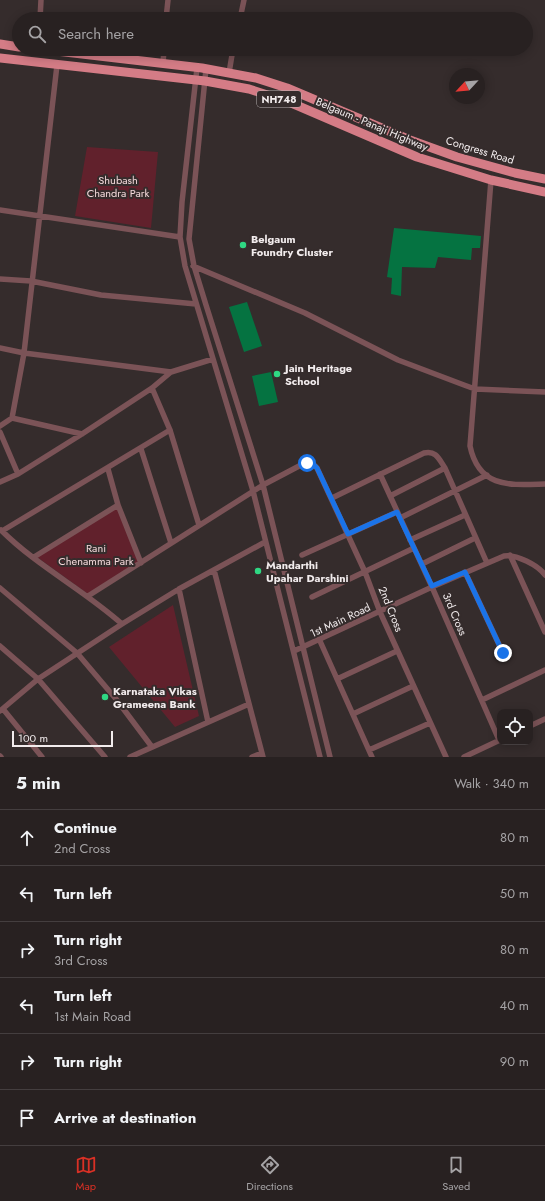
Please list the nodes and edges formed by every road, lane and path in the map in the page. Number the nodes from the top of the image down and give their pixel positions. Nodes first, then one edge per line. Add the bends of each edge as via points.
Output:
1 (41, 0) edge
2 (168, 0) edge
3 (244, 0) edge
4 (40, 12) edge
5 (167, 12) edge
6 (241, 12) edge
7 (0, 44) edge
8 (12, 46) edge
9 (97, 56) edge
10 (164, 56) edge
11 (232, 56) edge
12 (0, 58) edge
13 (163, 64) junction
14 (57, 65) junction
15 (202, 68) junction
16 (229, 73) junction
17 (200, 80) junction
18 (545, 179) edge
19 (491, 180) junction
20 (545, 192) edge
21 (0, 210) edge
22 (40, 215) junction
23 (180, 237) junction
24 (185, 266) junction
25 (194, 266) junction
26 (0, 279) edge
27 (31, 281) junction
28 (196, 304) junction
29 (0, 348) edge
30 (24, 352) junction
31 (213, 359) junction
32 (171, 372) junction
33 (152, 388) junction
34 (475, 389) junction
35 (545, 392) edge
36 (12, 418) junction
37 (0, 426) edge
38 (170, 430) junction
39 (0, 432) edge
40 (82, 434) junction
41 (141, 449) junction
42 (445, 468) junction
43 (108, 469) junction
44 (18, 474) junction
45 (380, 474) junction
46 (487, 475) junction
47 (0, 482) edge
48 (545, 484) edge
49 (263, 485) junction
50 (253, 491) junction
51 (454, 492) junction
52 (390, 496) junction
53 (332, 498) junction
54 (118, 505) junction
55 (399, 515) junction
56 (465, 515) junction
57 (199, 525) junction
58 (1, 530) edge
59 (348, 534) junction
60 (475, 538) junction
61 (410, 540) junction
62 (265, 542) junction
63 (171, 543) junction
64 (414, 548) junction
65 (302, 555) dead end
66 (510, 555) junction
67 (34, 557) junction
68 (142, 563) junction
69 (487, 563) junction
70 (422, 564) junction
71 (214, 570) junction
72 (365, 572) junction
73 (465, 572) junction
74 (545, 575) edge
75 (432, 586) junction
76 (0, 588) edge
77 (179, 589) junction
78 (88, 596) junction
79 (312, 597) dead end
80 (380, 612) junction
81 (122, 624) junction
82 (545, 632) edge
83 (320, 640) junction
84 (0, 646) edge
85 (302, 648) junction
86 (294, 651) junction
87 (398, 651) junction
88 (77, 653) junction
89 (503, 653) dead end
90 (545, 670) edge
91 (38, 679) junction
92 (337, 679) junction
93 (413, 686) junction
94 (482, 700) junction
95 (249, 704) junction
96 (2, 710) edge
97 (353, 714) junction
98 (545, 719) edge
99 (208, 722) junction
100 (430, 723) junction
101 (533, 725) edge
102 (497, 733) edge
103 (497, 741) edge
104 (152, 747) junction
105 (369, 750) junction
106 (262, 755) edge
107 (42, 757) edge
108 (105, 757) edge
109 (130, 757) edge
110 (252, 757) edge
111 (320, 757) edge
112 (330, 757) edge
113 (372, 757) edge
114 (446, 757) edge
115 (464, 757) edge

1 - 4 street
2 - 5 street
3 - 6 street
7 - 8 highway
9 - 13 highway, Congress Road / NH748
10 - 13 street
11 - 16 street
12 - 14 highway, Belgaum - Panaji Highway / NH748
13 - 15 highway, Congress Road / NH748
14 - 17 highway, Belgaum - Panaji Highway / NH748
14 - 22 street
15 - 16 highway, Congress Road / NH748
15 - 17 street
15 - 17 street
16 - 18 highway, Congress Road / NH748 via 287,88 457,157
17 - 19 highway, Belgaum - Panaji Highway / NH748 via 276,98 417,157
17 - 23 street via 182,202
17 - 25 street via 189,239
19 - 20 highway, Belgaum - Panaji Highway / NH748
19 - 34 street
21 - 22 street
22 - 23 street
22 - 27 street
23 - 24 street
24 - 25 street
24 - 28 street
25 - 34 street via 305,313 398,360
25 - 49 street
26 - 27 street
27 - 28 street via 101,295
27 - 30 street
28 - 31 street
29 - 30 street
30 - 32 street
30 - 36 street
31 - 32 street
31 - 50 street
32 - 33 street
33 - 38 street
33 - 40 street
34 - 35 street
34 - 46 street via 470,446 477,464
36 - 37 street
36 - 40 street
38 - 41 street
38 - 57 street
39 - 44 street
40 - 44 street
41 - 43 street
41 - 63 street
42 - 45 street via 436,454 429,452
42 - 51 street
42 - 52 street
43 - 54 street
43 - 58 street
44 - 47 street
45 - 52 street, 3rd Cross
45 - 53 street
46 - 48 street via 501,484
46 - 51 street
49 - 50 street
49 - 53 street, 2nd Cross via 307,463 313,464
49 - 85 street
50 - 57 street
50 - 62 street
51 - 55 street
51 - 56 street
52 - 55 street, 3rd Cross
53 - 59 street, 2nd Cross
54 - 67 street
54 - 68 street
55 - 59 street
55 - 61 street, 3rd Cross
56 - 60 street
56 - 61 street
57 - 63 street
58 - 67 street
59 - 65 street
59 - 72 street, 2nd Cross
60 - 69 street
60 - 70 street
61 - 64 street, 3rd Cross
62 - 71 street
62 - 86 street
63 - 68 street
64 - 70 street, 3rd Cross
64 - 72 street
66 - 69 street, 1st Main Road
66 - 74 street via 531,564
66 - 82 street
67 - 78 street
68 - 78 street
69 - 73 street, 1st Main Road
70 - 75 street, 3rd Cross
71 - 77 street
71 - 95 street
72 - 79 street
72 - 80 street, 2nd Cross
73 - 75 street, 1st Main Road
73 - 89 street
75 - 80 street, 1st Main Road
75 - 94 street, 3rd Cross
76 - 88 street
77 - 81 street
77 - 99 street
78 - 81 street
80 - 83 street, 1st Main Road
80 - 87 street, 2nd Cross
81 - 88 street
83 - 85 street, 1st Main Road
83 - 92 street
84 - 91 street
85 - 86 street, 1st Main Road
85 - 112 street
86 - 111 street
87 - 92 street
87 - 93 street, 2nd Cross
88 - 91 street
88 - 104 street
90 - 94 street
91 - 96 street
91 - 108 street
92 - 97 street
93 - 97 street
93 - 100 street, 2nd Cross
94 - 102 street, 3rd Cross
95 - 99 street
95 - 106 street
96 - 107 street
97 - 105 street
98 - 101 street
99 - 104 street
100 - 105 street
100 - 114 street, 2nd Cross
103 - 115 street
104 - 109 street
105 - 113 street
106 - 110 street

